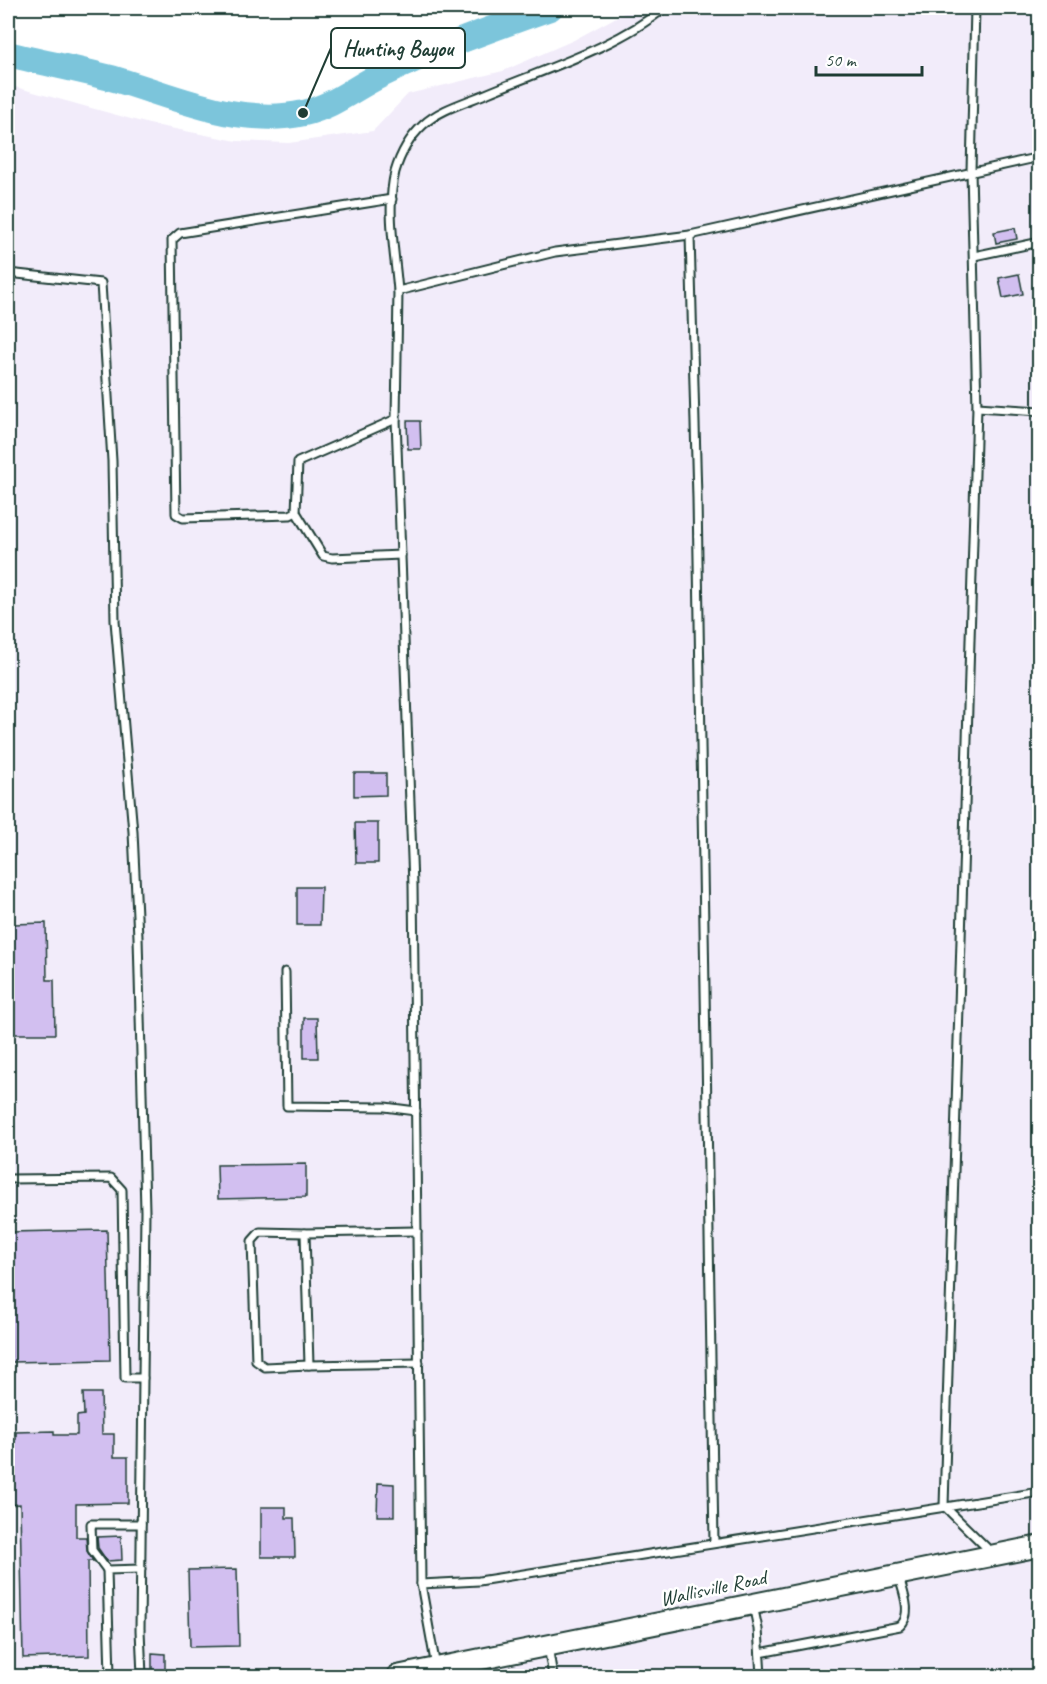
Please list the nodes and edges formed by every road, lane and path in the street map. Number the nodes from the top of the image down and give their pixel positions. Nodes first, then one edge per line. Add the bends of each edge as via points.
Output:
1 (664, 8) edge
2 (975, 8) edge
3 (1040, 157) edge
4 (971, 171) junction
5 (392, 199) junction
6 (690, 235) junction
7 (1040, 242) edge
8 (974, 256) junction
9 (8, 273) edge
10 (398, 291) junction
11 (977, 407) junction
12 (1040, 411) edge
13 (396, 419) junction
14 (296, 512) junction
15 (401, 555) junction
16 (285, 972) dead end
17 (416, 1111) junction
18 (8, 1179) edge
19 (417, 1231) junction
20 (305, 1233) junction
21 (419, 1363) junction
22 (309, 1365) junction
23 (143, 1378) junction
24 (1040, 1492) edge
25 (944, 1506) junction
26 (141, 1524) junction
27 (714, 1542) junction
28 (1040, 1546) edge
29 (995, 1556) junction
30 (141, 1569) junction
31 (107, 1570) junction
32 (898, 1575) junction
33 (422, 1584) junction
34 (753, 1605) junction
35 (548, 1646) junction
36 (760, 1653) junction
37 (436, 1669) junction
38 (110, 1677) edge
39 (142, 1677) edge
40 (397, 1677) edge
41 (553, 1677) edge
42 (761, 1677) edge

1 - 5 lane via 608,42 450,109 424,124 408,143 395,171
2 - 4 lane
3 - 4 lane
4 - 6 lane
4 - 8 lane
5 - 10 lane
5 - 14 lane via 180,233 172,240 176,514 183,518
6 - 10 lane via 555,252
6 - 27 lane via 698,498
7 - 8 lane
8 - 11 lane
9 - 23 lane via 101,283 112,461 115,621 138,937 145,1211
10 - 13 lane
11 - 12 lane
11 - 25 lane
13 - 14 lane via 298,462
13 - 15 lane
14 - 15 lane via 323,556
15 - 17 lane via 413,885
16 - 17 lane via 287,1106
17 - 19 lane
18 - 23 lane via 111,1178 122,1190 125,1378
19 - 20 lane
19 - 21 lane
20 - 22 lane
20 - 22 lane via 260,1232 252,1241 256,1361 265,1367
21 - 22 lane
21 - 33 lane
23 - 26 lane
24 - 25 lane
25 - 27 lane
25 - 29 lane
26 - 30 lane
26 - 31 lane via 91,1524 92,1550
27 - 33 lane via 479,1581
28 - 29 main road, Wallisville Road
29 - 32 main road, Wallisville Road
30 - 31 lane
30 - 39 lane
31 - 38 lane
32 - 34 main road, Wallisville Road
32 - 36 lane via 907,1613 900,1626
33 - 37 lane
34 - 35 main road, Wallisville Road
34 - 36 lane
35 - 37 main road, Wallisville Road
35 - 41 lane
36 - 42 lane
37 - 40 main road, Wallisville Road

